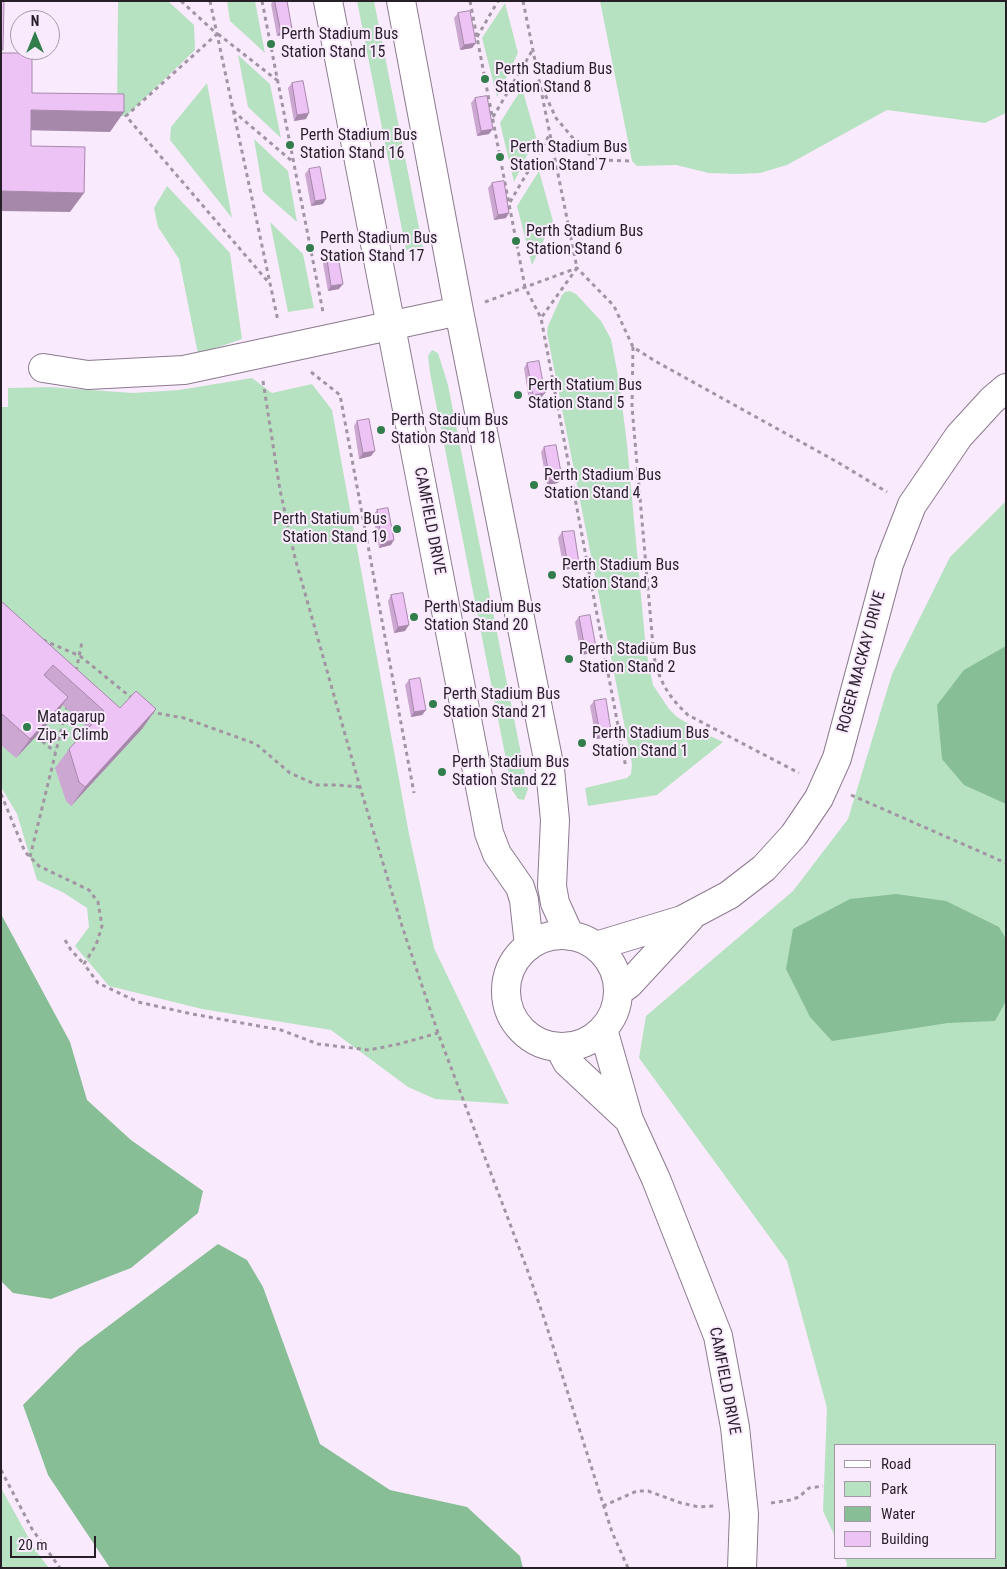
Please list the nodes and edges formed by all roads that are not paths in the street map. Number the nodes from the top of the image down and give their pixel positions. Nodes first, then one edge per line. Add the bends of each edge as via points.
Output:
1 (328, 1) edge
2 (401, 1) edge
3 (459, 312) junction
4 (390, 326) junction
5 (43, 368) dead end
6 (1006, 388) edge
7 (694, 914) junction
8 (570, 936) junction
9 (529, 946) junction
10 (596, 946) junction
11 (618, 992) junction
12 (604, 1029) junction
13 (559, 1047) junction
14 (629, 1120) junction
15 (742, 1568) edge

1 - 4 street, CAMFIELD DRIVE
2 - 3 street
3 - 4 street
3 - 8 street via 550,769 555,820 552,886 555,902
4 - 5 street via 184,370 88,375
4 - 9 street, CAMFIELD DRIVE via 489,834 497,854 520,887
6 - 7 street, ROGER MACKAY DRIVE via 959,436 912,505 889,564 837,758 819,798 794,835 764,868 728,895
7 - 10 street
7 - 11 street
8 - 9 street via 542,938
8 - 10 street
9 - 13 street via 516,958 508,973 507,1007 527,1035 542,1044
10 - 11 street via 616,974
11 - 12 street via 616,1005
12 - 13 street via 575,1046
12 - 14 street
13 - 14 street via 567,1062
14 - 15 street, CAMFIELD DRIVE via 718,1336 735,1427 744,1514

